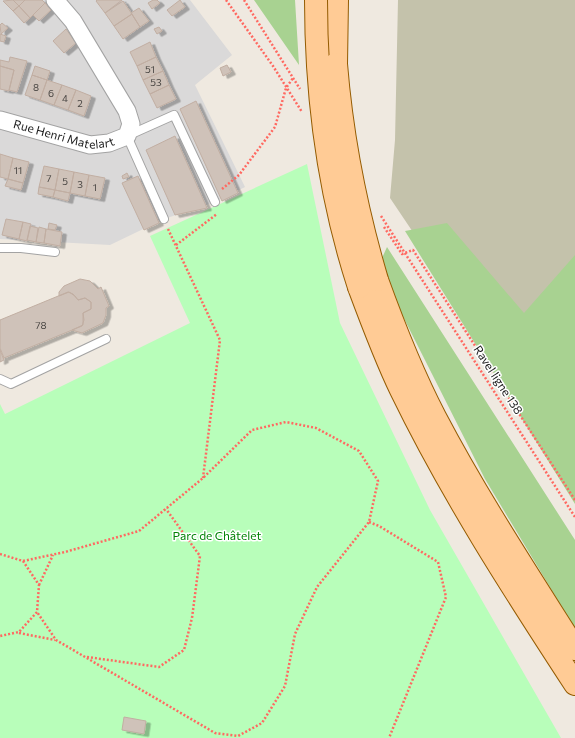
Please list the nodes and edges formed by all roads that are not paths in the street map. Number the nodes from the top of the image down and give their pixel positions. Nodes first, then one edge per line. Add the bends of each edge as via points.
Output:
1 (55, 0) edge
2 (316, 0) edge
3 (337, 0) edge
4 (0, 120) edge
5 (127, 136) junction
6 (214, 200) road end
7 (164, 219) road end
8 (0, 248) edge
9 (55, 252) dead end
10 (368, 284) junction
11 (106, 339) dead end
12 (0, 379) edge
13 (575, 649) edge
14 (575, 684) edge

1 - 5 street via 72,21 127,111 131,124
2 - 10 main road, bridge via 319,75 328,156 343,236
3 - 10 main road, bridge via 336,64 340,106
4 - 5 street, Rue Henri Matelart via 90,145 109,143
5 - 6 lane via 174,115
5 - 7 lane
8 - 9 lane
10 - 13 main road via 404,350 446,437 495,522
10 - 14 main road via 398,383 438,462 501,568
11 - 12 lane via 11,384

